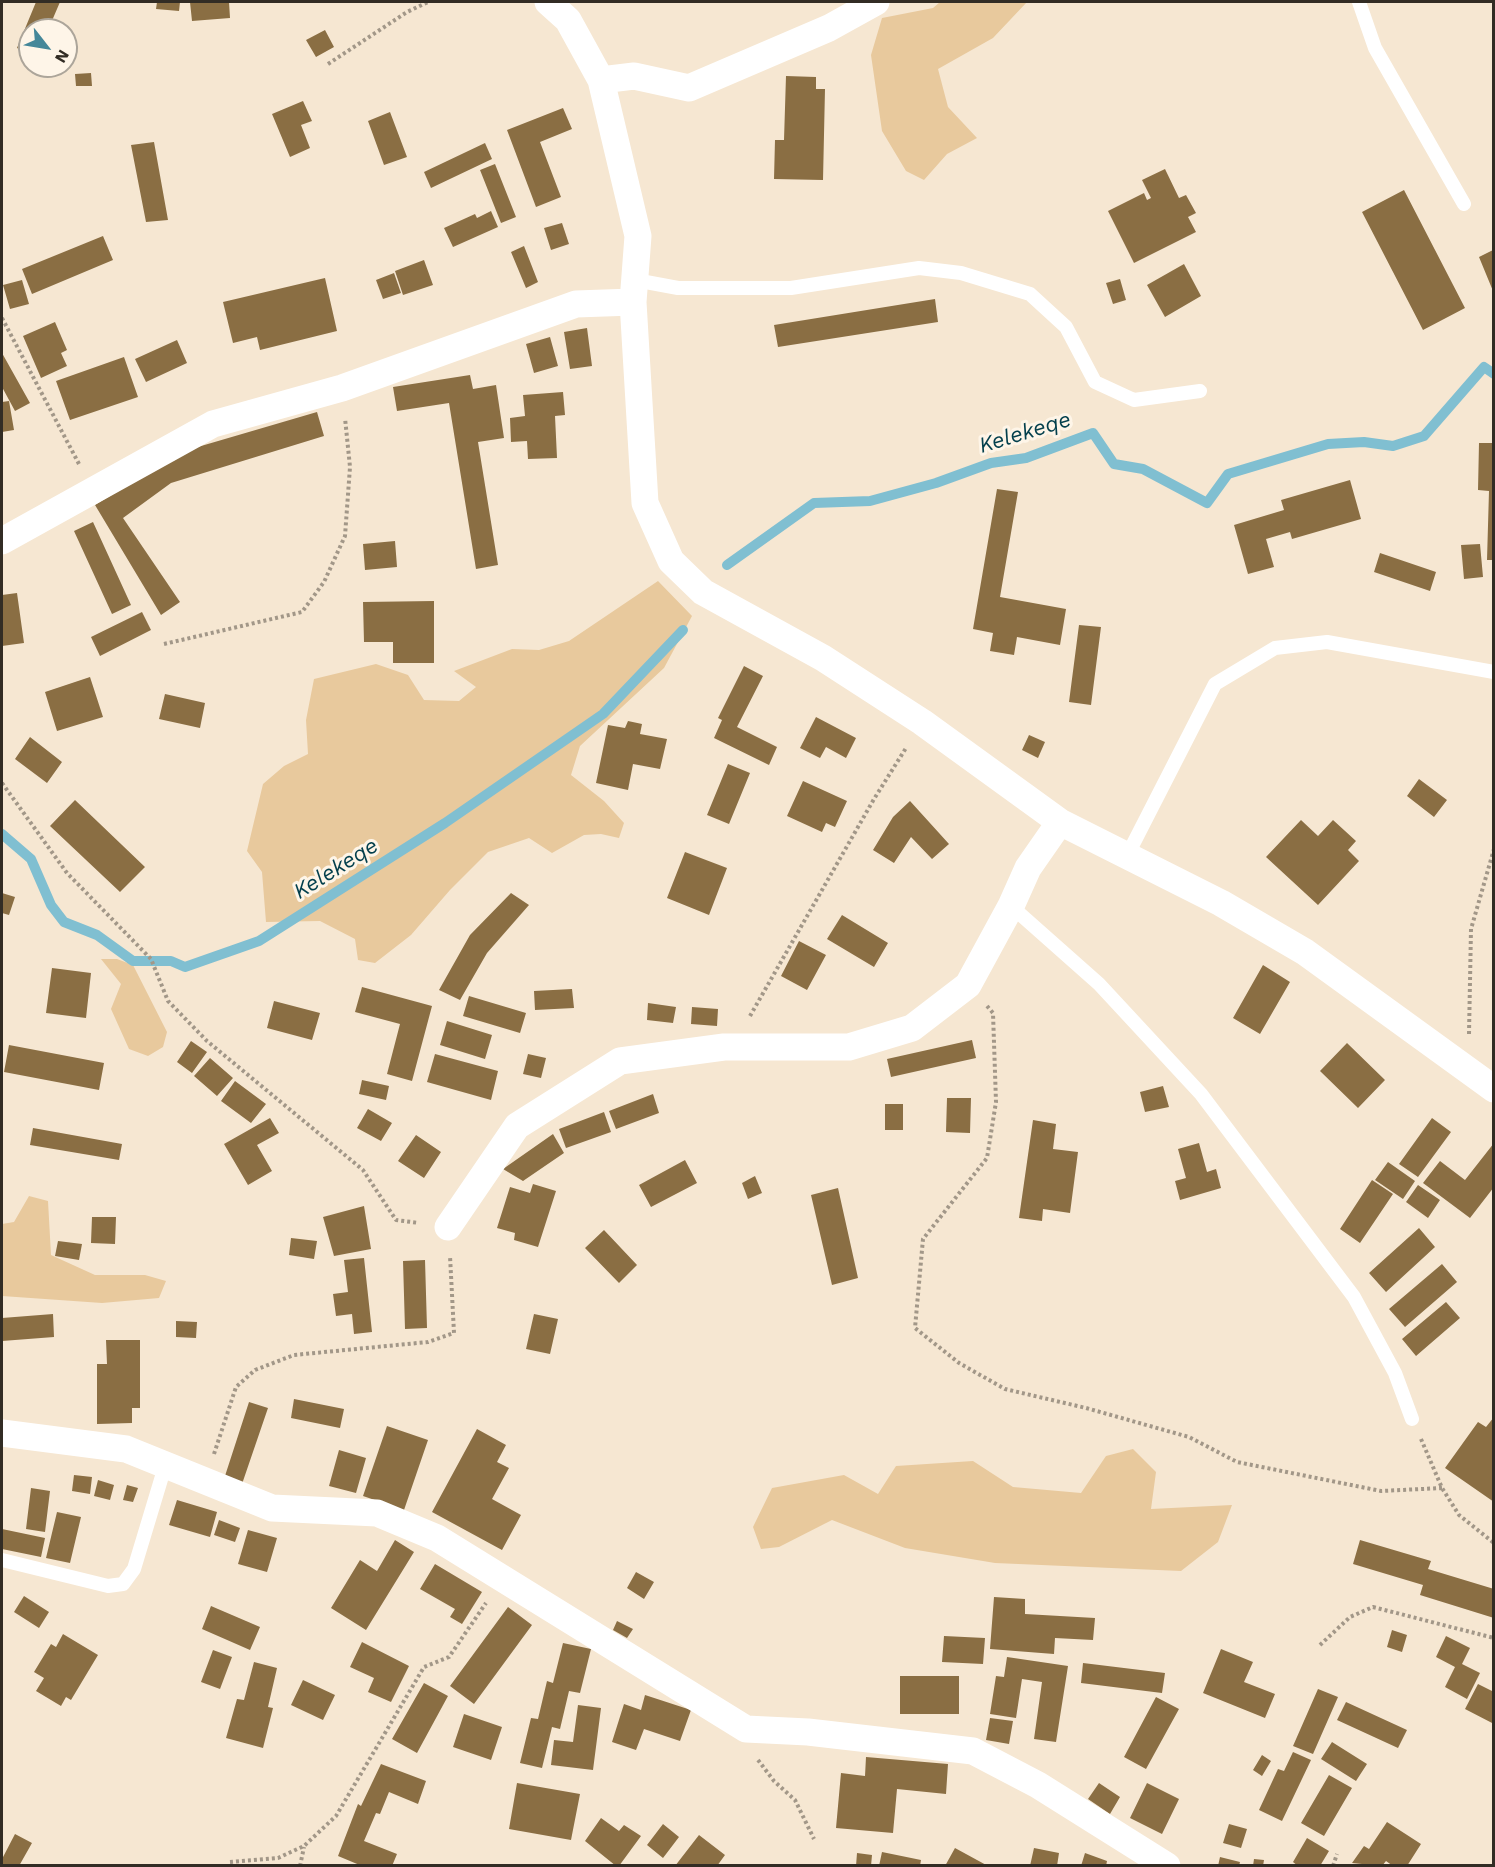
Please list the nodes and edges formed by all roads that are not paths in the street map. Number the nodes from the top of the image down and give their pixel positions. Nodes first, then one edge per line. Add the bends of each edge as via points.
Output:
1 (548, 2) edge
2 (876, 2) edge
3 (1359, 2) edge
4 (601, 80) junction
5 (1464, 204) dead end
6 (634, 291) junction
7 (1200, 391) dead end
8 (2, 540) edge
9 (1494, 672) edge
10 (1060, 822) junction
11 (1128, 854) junction
12 (1011, 906) junction
13 (1494, 1089) edge
14 (448, 1227) road end
15 (1412, 1419) road end
16 (2, 1433) edge
17 (166, 1463) junction
18 (2, 1560) edge
19 (1167, 1866) edge

1 - 4 street via 567,20
2 - 4 street via 829,28 689,88 634,76
3 - 5 lane via 1375,48
4 - 6 street via 638,236
6 - 7 lane via 791,288 919,268 961,273 1030,294 1066,327 1095,382 1134,400
6 - 8 street via 576,304 342,388 213,424
6 - 10 street via 645,503 671,561 703,592 823,658 922,722
9 - 11 lane via 1328,642 1275,648 1215,684
10 - 11 street
10 - 12 street via 1028,868
11 - 13 street via 1305,952
12 - 14 street via 968,985 912,1028 849,1047 733,1047 620,1061 517,1126
12 - 15 lane via 1099,984 1201,1094 1354,1297 1395,1373
16 - 17 street via 126,1449
17 - 18 lane via 134,1569 123,1584 108,1586
17 - 19 street via 272,1508 377,1513 437,1538 746,1729 973,1751 1038,1785

